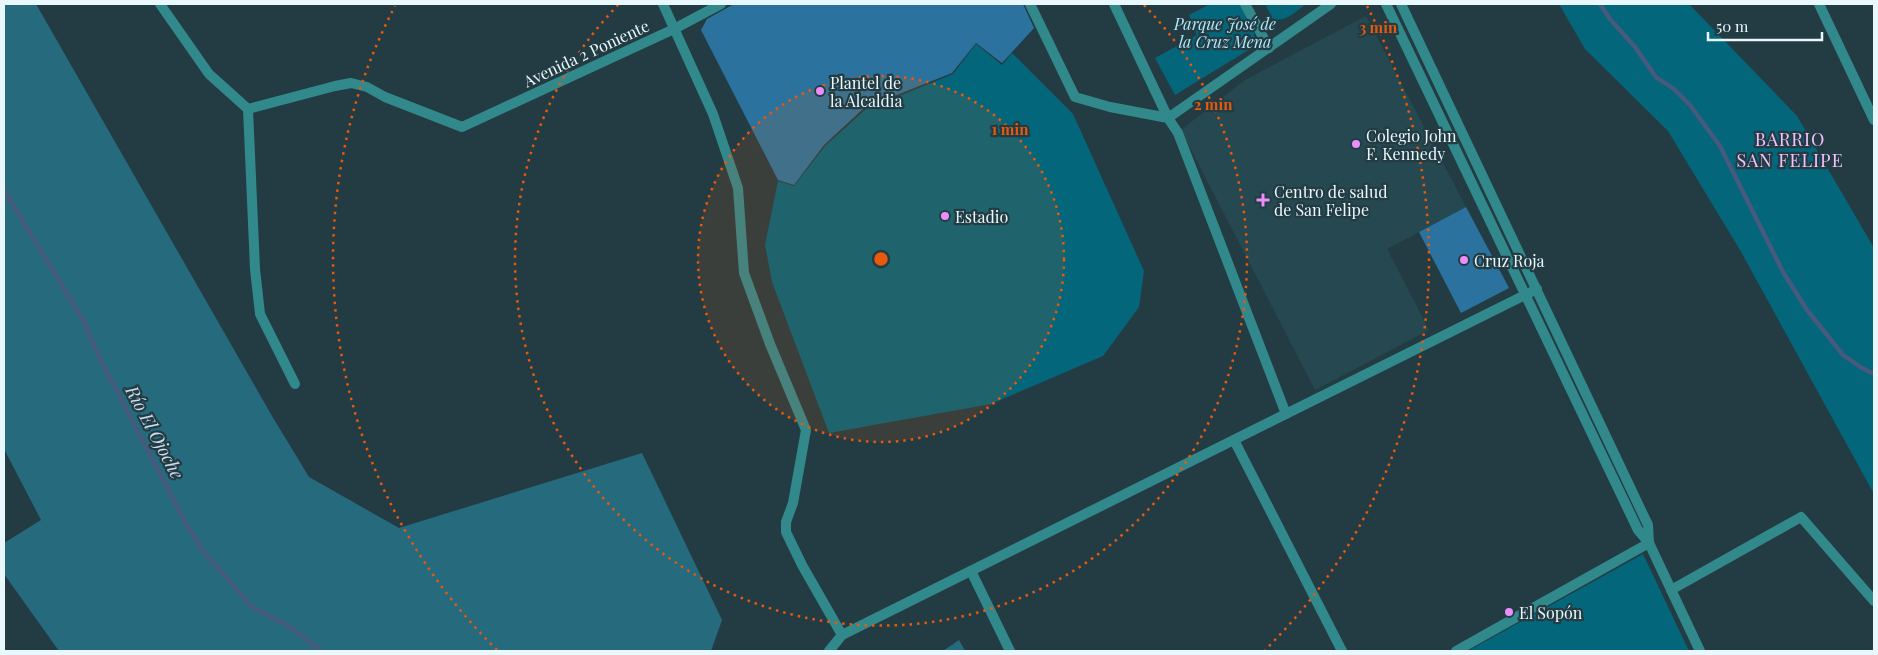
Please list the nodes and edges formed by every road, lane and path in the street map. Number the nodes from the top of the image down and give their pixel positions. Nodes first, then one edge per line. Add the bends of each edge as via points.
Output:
1 (160, 4) edge
2 (663, 4) edge
3 (721, 4) edge
4 (1030, 4) edge
5 (1114, 4) edge
6 (1245, 4) edge
7 (1331, 4) edge
8 (1386, 4) edge
9 (1401, 4) edge
10 (1819, 4) edge
11 (674, 29) junction
12 (1269, 48) junction
13 (248, 109) junction
14 (1873, 114) edge
15 (1168, 118) junction
16 (1537, 288) junction
17 (1526, 294) junction
18 (295, 384) dead end
19 (1286, 414) junction
20 (1234, 440) junction
21 (1648, 543) junction
22 (971, 571) junction
23 (1671, 590) junction
24 (1874, 600) edge
25 (842, 635) junction
26 (829, 651) edge
27 (1010, 651) edge
28 (1342, 651) edge
29 (1456, 651) edge
30 (1700, 651) edge

1 - 13 street via 209,74
2 - 11 street
3 - 11 street, Avenida 2 Poniente
4 - 15 street via 1075,97
5 - 15 street
6 - 12 street
7 - 12 street
8 - 17 street
9 - 16 street
10 - 14 street
11 - 13 street, Avenida 2 Poniente via 462,127 351,83
11 - 25 street via 714,114 738,188 744,273 806,430 786,532
12 - 15 street
13 - 18 street via 260,314
15 - 19 street via 1178,133
16 - 17 street
16 - 21 street via 1648,525
17 - 19 street
17 - 21 street via 1638,530
19 - 20 street
20 - 22 street
20 - 28 street
21 - 23 street
21 - 29 street
22 - 25 street
22 - 27 street
23 - 24 street via 1801,517
23 - 30 street
25 - 26 street

